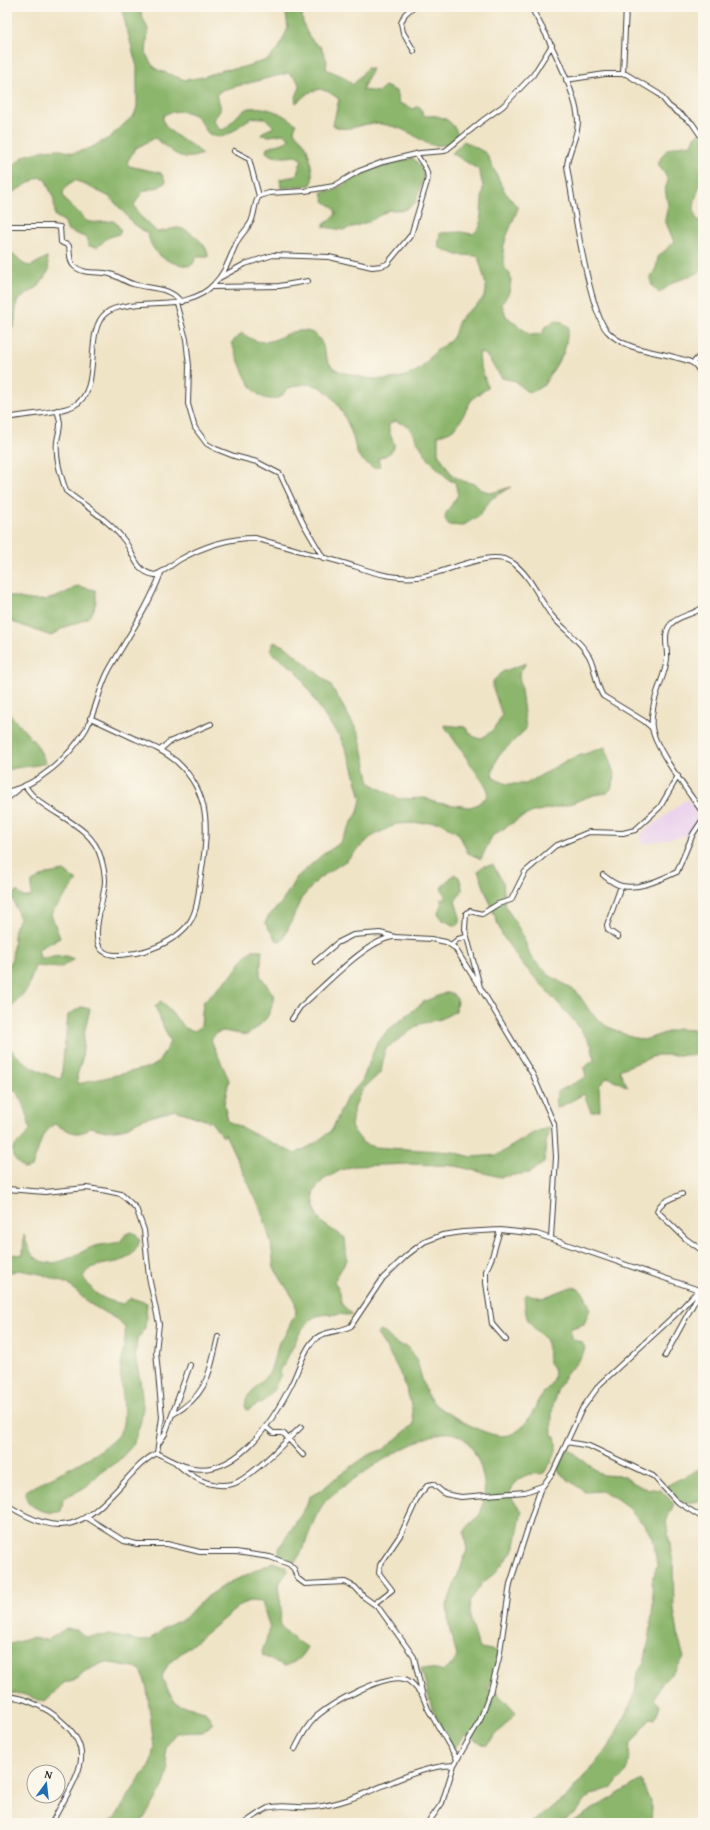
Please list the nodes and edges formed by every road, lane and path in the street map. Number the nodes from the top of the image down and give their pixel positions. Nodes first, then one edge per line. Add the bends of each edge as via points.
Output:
1 (413, 7) edge
2 (531, 7) edge
3 (626, 7) edge
4 (552, 45) junction
5 (414, 51) dead end
6 (623, 73) junction
7 (566, 80) junction
8 (703, 139) edge
9 (234, 151) dead end
10 (416, 154) junction
11 (259, 196) junction
12 (7, 226) edge
13 (219, 279) junction
14 (308, 281) dead end
15 (211, 287) junction
16 (178, 302) junction
17 (703, 352) edge
18 (693, 363) junction
19 (703, 380) edge
20 (58, 410) junction
21 (7, 418) edge
22 (324, 559) junction
23 (161, 573) junction
24 (703, 607) edge
25 (90, 718) junction
26 (211, 724) dead end
27 (652, 728) junction
28 (160, 750) junction
29 (678, 776) junction
30 (26, 787) junction
31 (20, 789) junction
32 (7, 792) edge
33 (7, 799) edge
34 (703, 813) edge
35 (703, 819) edge
36 (603, 875) dead end
37 (621, 886) junction
38 (395, 937) junction
39 (466, 937) junction
40 (618, 937) dead end
41 (451, 944) junction
42 (315, 962) dead end
43 (480, 987) junction
44 (292, 1019) dead end
45 (7, 1189) edge
46 (682, 1194) dead end
47 (500, 1230) junction
48 (551, 1238) junction
49 (703, 1251) edge
50 (703, 1285) edge
51 (699, 1290) junction
52 (218, 1337) dead end
53 (506, 1340) dead end
54 (665, 1356) dead end
55 (190, 1365) dead end
56 (172, 1415) junction
57 (266, 1427) junction
58 (301, 1427) dead end
59 (288, 1439) junction
60 (567, 1442) junction
61 (158, 1443) junction
62 (157, 1453) junction
63 (303, 1455) dead end
64 (174, 1461) junction
65 (542, 1486) junction
66 (7, 1505) edge
67 (86, 1517) junction
68 (703, 1518) edge
69 (375, 1604) junction
70 (7, 1696) edge
71 (423, 1697) junction
72 (295, 1749) dead end
73 (457, 1758) junction
74 (454, 1764) junction
75 (52, 1823) edge
76 (245, 1823) edge
77 (428, 1823) edge

1 - 5 street via 405,14 401,23
2 - 4 street
3 - 6 street
4 - 7 street
4 - 10 street via 533,76 503,106 445,151
6 - 7 street
6 - 8 street via 634,77 659,94 669,106 692,123
7 - 18 street via 578,122 567,166 588,276 602,325 616,338 640,349
9 - 11 street via 249,159
10 - 11 street via 369,167 334,186
10 - 13 street via 424,165 428,177 410,235 387,264 372,267 329,257 273,255 245,264
11 - 13 street via 251,222 236,244 230,261
12 - 16 street via 57,226 62,230 60,242 68,246 75,267 110,274 132,284 153,286 175,296
13 - 15 street
14 - 15 street via 279,286
15 - 16 street via 203,294
16 - 20 street via 148,302 106,312 96,333 87,390 76,404
16 - 22 street via 189,366 188,404 195,428 207,444 216,449 257,462 280,474 303,523
17 - 18 street
18 - 19 street
20 - 21 street
20 - 23 street via 61,431 57,441 58,457 66,492 114,529 145,572 155,575
22 - 23 street via 255,538 233,539 179,560
22 - 27 street via 378,574 400,577 422,576 487,558 496,557 512,562 526,575 552,615 582,645 594,667 599,690 603,696 644,720
23 - 25 street via 147,606 109,669
24 - 27 street via 670,624 667,630 667,660 655,698
25 - 28 street
25 - 30 street via 86,729 71,749 47,772
26 - 28 street via 169,742
27 - 29 street via 661,749
28 - 30 street via 176,761 196,785 204,806 207,826 193,918 174,938 157,948 123,954 102,951 97,933 105,880 96,846 90,836 35,798
29 - 34 street
29 - 39 street via 660,807 635,830 623,833 589,832 555,846 525,872 511,900 498,904 482,914 470,911 466,914
30 - 31 street
31 - 32 street
31 - 33 street
35 - 37 street via 693,834 677,872 658,881
36 - 37 street
37 - 40 street via 606,928
38 - 41 street via 431,939
38 - 42 street via 380,933 353,936 337,943
38 - 44 street via 382,938 368,947 300,1007
39 - 41 street
39 - 43 street
41 - 43 street
43 - 48 street via 533,1075 554,1124 556,1157
45 - 61 street via 45,1192 86,1188 102,1190 121,1194 136,1208 144,1230 149,1277 160,1324 156,1352 162,1417
46 - 49 street via 663,1203 657,1211 686,1239
47 - 48 street
47 - 53 street via 486,1271 486,1283 492,1324
47 - 57 street via 442,1235 424,1242 407,1255 383,1278 351,1326 345,1330 320,1335 312,1342
48 - 51 street
50 - 51 street
51 - 54 street
51 - 60 street via 600,1384 582,1409
52 - 56 street via 204,1386 197,1397
55 - 56 street
56 - 61 street via 165,1434
57 - 59 street via 270,1432 282,1433
57 - 64 street via 243,1452 218,1464 199,1468 188,1467
58 - 59 street
59 - 63 street
59 - 64 street via 268,1459 233,1484 218,1484 193,1478
60 - 65 street via 553,1472
60 - 68 street via 588,1446 653,1476 676,1501
61 - 62 street
62 - 64 street
62 - 67 street via 139,1465
65 - 69 street via 525,1492 461,1496 445,1494 433,1484 428,1485 419,1495 401,1534 380,1566 379,1574 392,1590
65 - 73 street via 510,1584 500,1652 490,1693 480,1720
66 - 67 street via 35,1521 53,1524 68,1524
67 - 69 street via 114,1536 128,1542 167,1544 200,1552 236,1552 280,1560 289,1564 297,1578 305,1584 345,1582
69 - 71 street via 414,1657
70 - 75 street via 28,1700 59,1718 76,1738 81,1751 81,1764 76,1779
71 - 72 street via 411,1683 401,1678 364,1688 317,1716 303,1733
71 - 73 street
73 - 74 street
74 - 76 street via 414,1773 362,1794 327,1804 314,1807 269,1808
74 - 77 street via 442,1803

